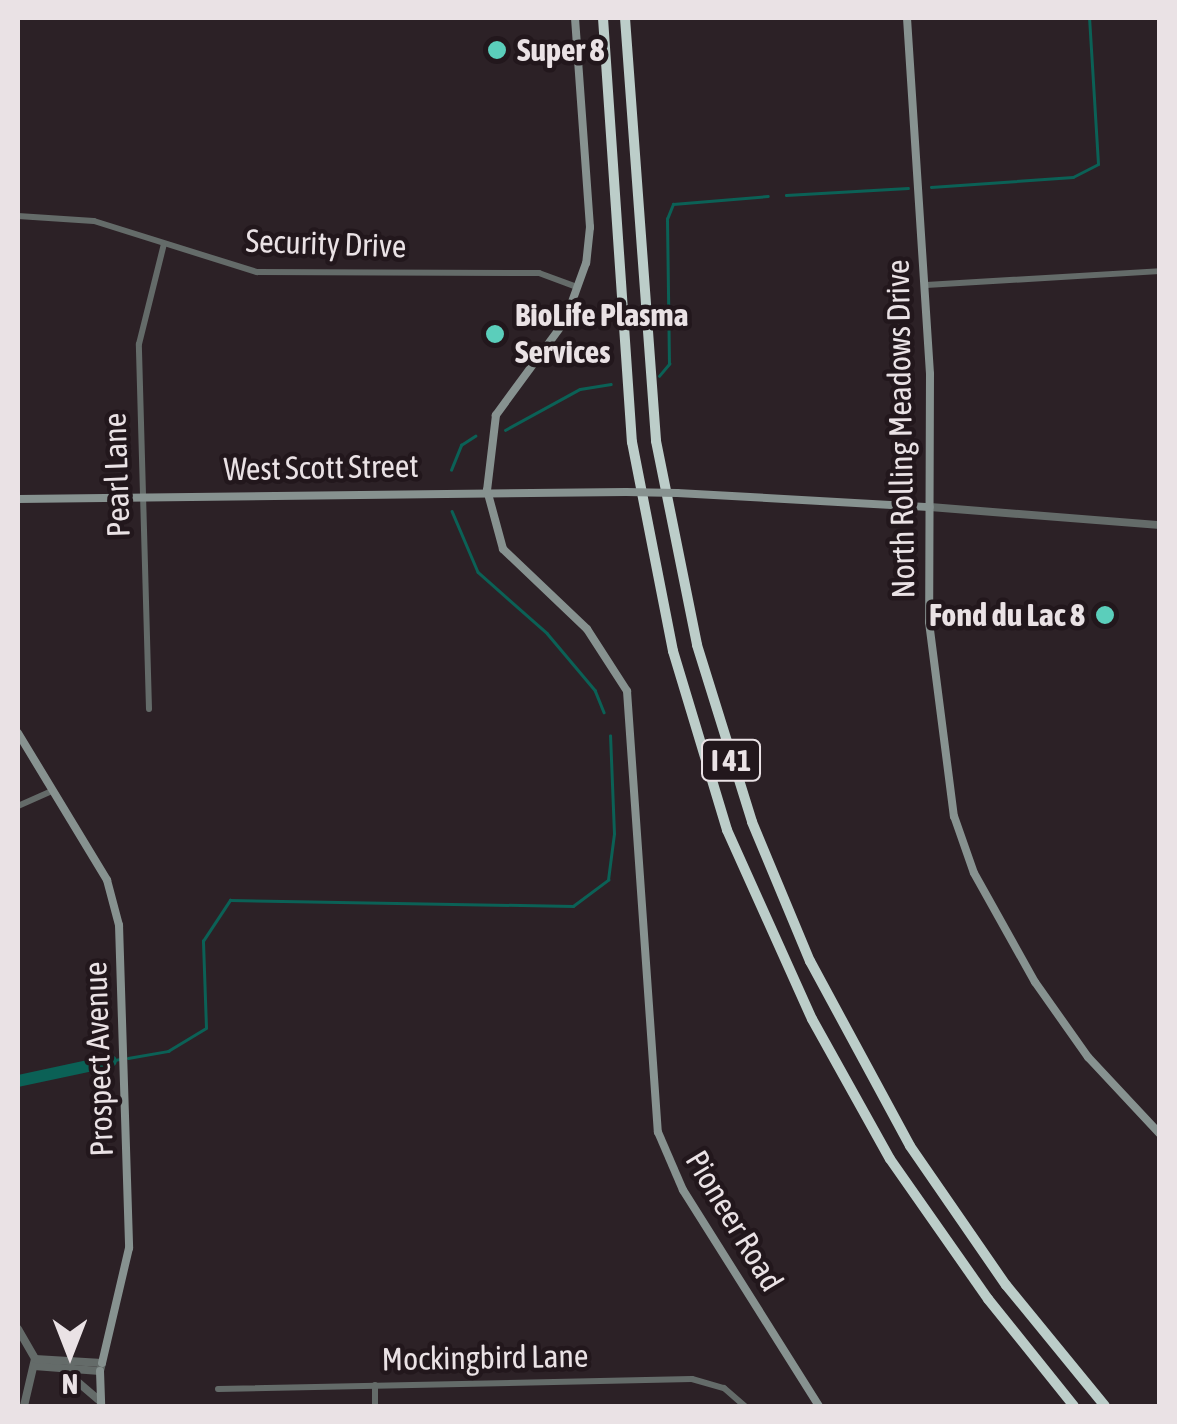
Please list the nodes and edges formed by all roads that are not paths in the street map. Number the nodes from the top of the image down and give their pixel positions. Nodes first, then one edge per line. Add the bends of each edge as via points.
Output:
1 (575, 18) edge
2 (602, 18) edge
3 (625, 18) edge
4 (908, 18) edge
5 (18, 216) edge
6 (164, 244) junction
7 (1160, 270) edge
8 (926, 286) junction
9 (577, 287) junction
10 (486, 490) junction
11 (143, 497) junction
12 (18, 499) edge
13 (930, 507) junction
14 (1160, 525) edge
15 (149, 709) dead end
16 (18, 733) edge
17 (52, 791) junction
18 (18, 806) edge
19 (1160, 1134) edge
20 (18, 1328) edge
21 (34, 1363) junction
22 (47, 1367) junction
23 (101, 1367) junction
24 (375, 1385) junction
25 (218, 1388) dead end
26 (101, 1404) edge
27 (24, 1406) edge
28 (375, 1406) edge
29 (745, 1406) edge
30 (819, 1406) edge
31 (1074, 1406) edge
32 (1105, 1406) edge

1 - 9 main road via 590,227
2 - 31 highway, I 41 via 632,442 673,651 728,830 812,1019 890,1159 988,1299
3 - 32 highway, I 41 via 656,442 697,645 752,822 833,1010 910,1146 1006,1285
4 - 8 main road, North Rolling Meadows Drive
5 - 6 street, Security Drive via 79,218
6 - 9 street, Security Drive via 267,274 539,273
6 - 11 street, Pearl Lane via 140,331
7 - 8 street
8 - 13 main road, North Rolling Meadows Drive
9 - 10 main road via 565,321 496,415
10 - 11 main road, West Scott Street
10 - 13 main road, West Scott Street, bridge
10 - 30 main road, Pioneer Road via 503,548 587,629 627,691 650,1088 662,1144 703,1223
11 - 12 main road, West Scott Street
11 - 15 street, Pearl Lane
13 - 14 street
13 - 19 main road, North Rolling Meadows Drive via 934,697 964,847 1052,1007
16 - 17 main road, Prospect Avenue
17 - 18 street
17 - 23 main road, Prospect Avenue via 111,891 120,944 128,1263
20 - 21 street
21 - 22 street
21 - 23 street
21 - 27 street
22 - 23 street
22 - 26 street via 79,1378
23 - 26 main road, Prospect Avenue
24 - 25 street, Mockingbird Lane
24 - 28 street
24 - 29 street, Mockingbird Lane via 692,1378 724,1388

